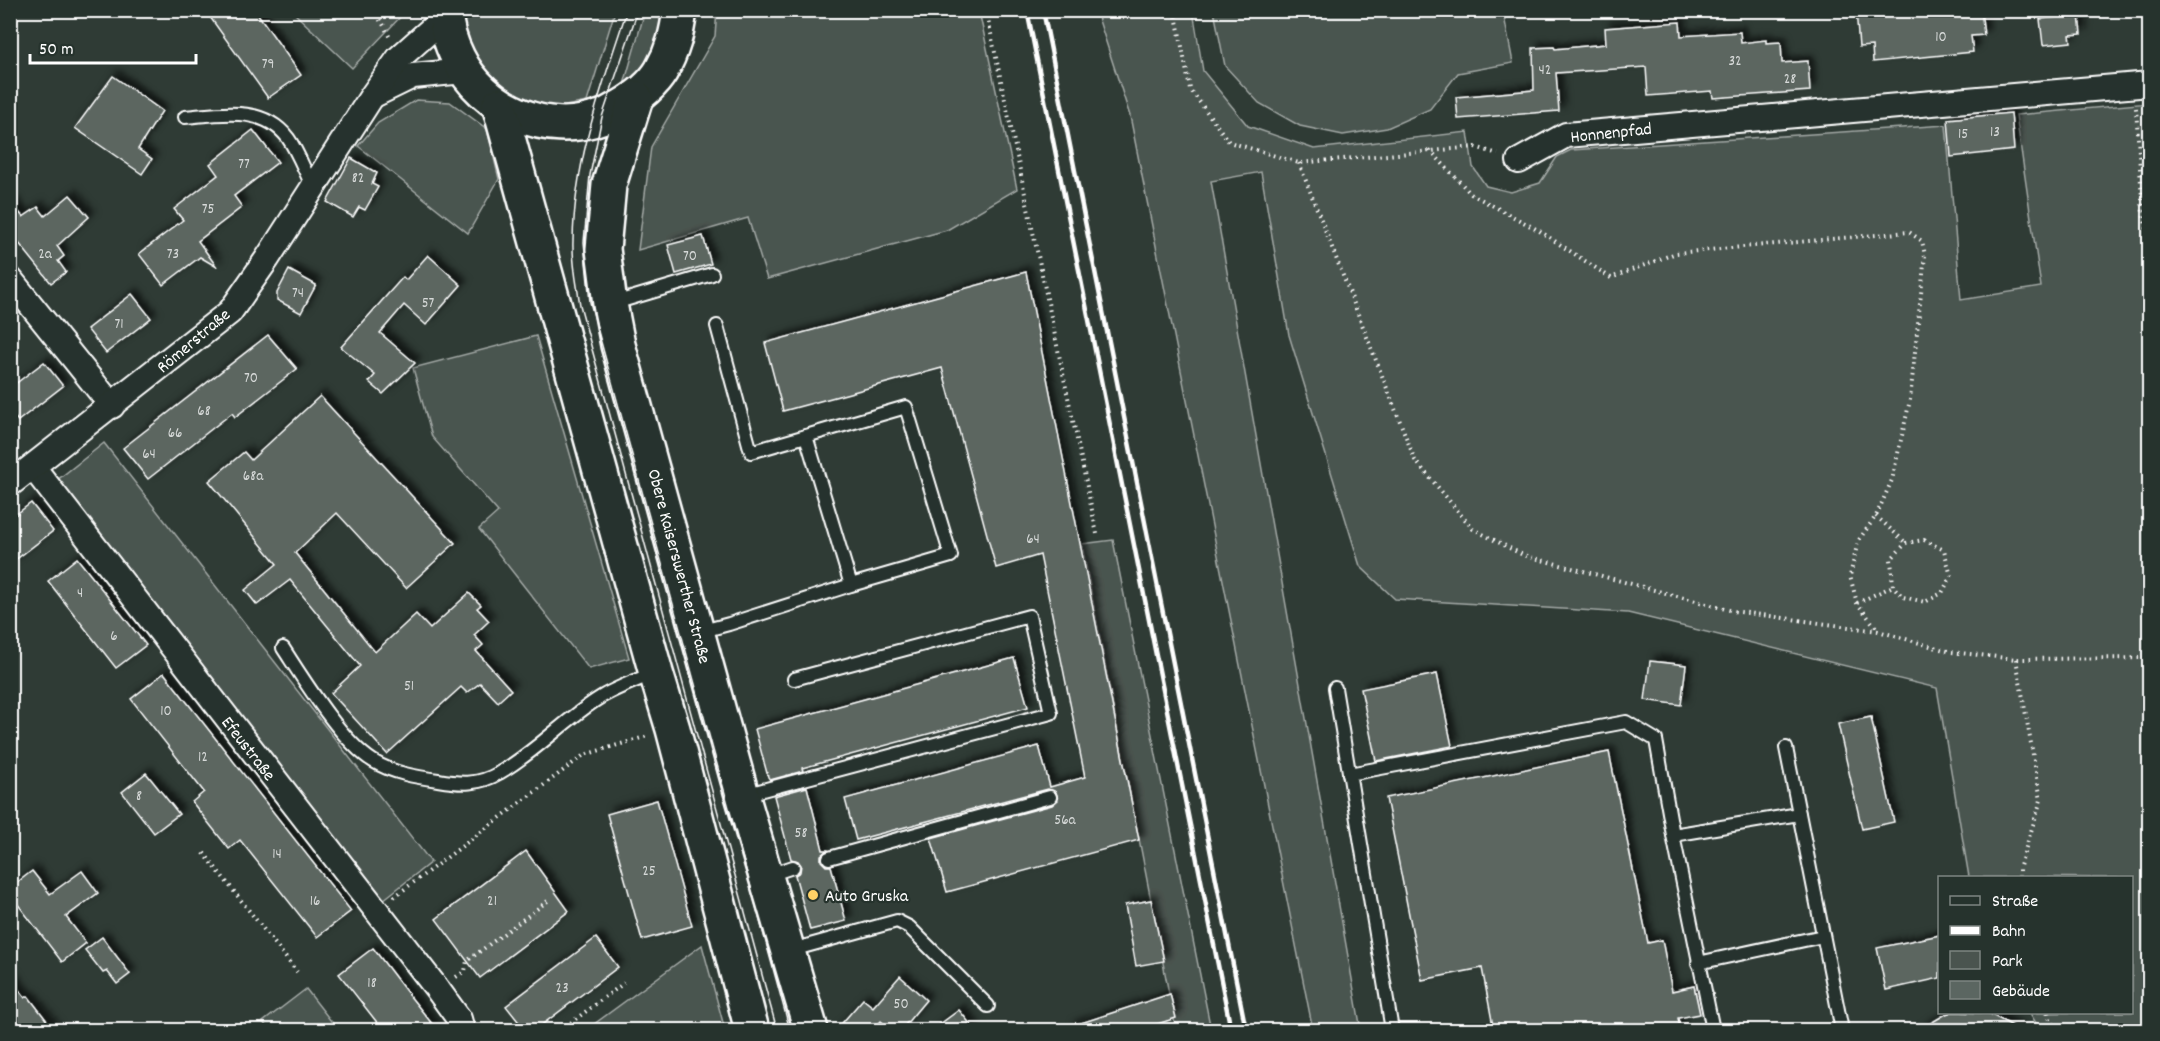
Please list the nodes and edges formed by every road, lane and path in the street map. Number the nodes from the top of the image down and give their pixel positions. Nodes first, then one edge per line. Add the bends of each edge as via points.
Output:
1 (372, 10) edge
2 (680, 10) edge
3 (986, 10) edge
4 (1175, 10) edge
5 (445, 14) edge
6 (399, 57) junction
7 (464, 70) junction
8 (2142, 85) edge
9 (372, 96) junction
10 (636, 98) junction
11 (499, 105) junction
12 (185, 117) dead end
13 (1430, 150) junction
14 (1519, 161) joint
15 (1299, 163) junction
16 (313, 188) junction
17 (2150, 241) edge
18 (712, 274) dead end
19 (10, 279) edge
20 (610, 304) junction
21 (717, 326) dead end
22 (112, 406) junction
23 (806, 436) junction
24 (33, 467) junction
25 (10, 484) edge
26 (1876, 516) junction
27 (1097, 534) dead end
28 (1906, 543) junction
29 (851, 585) junction
30 (1893, 586) junction
31 (1857, 603) junction
32 (1878, 631) junction
33 (698, 632) junction
34 (283, 648) dead end
35 (2150, 658) edge
36 (2016, 659) junction
37 (656, 673) junction
38 (794, 679) dead end
39 (1335, 688) dead end
40 (673, 729) junction
41 (1786, 748) dead end
42 (1349, 774) junction
43 (742, 795) junction
44 (1050, 796) dead end
45 (1800, 814) junction
46 (1672, 836) junction
47 (204, 853) dead end
48 (829, 858) dead end
49 (2019, 876) edge
50 (549, 900) dead end
51 (376, 910) junction
52 (1823, 936) junction
53 (787, 951) junction
54 (1698, 963) junction
55 (297, 972) dead end
56 (624, 983) dead end
57 (438, 990) junction
58 (988, 1006) dead end
59 (2048, 1014) edge
60 (462, 1030) edge
61 (561, 1030) edge
62 (752, 1030) edge
63 (811, 1030) edge
64 (1392, 1030) edge
65 (1713, 1030) edge
66 (1842, 1030) edge
67 (2058, 1030) edge

1 - 6 path
2 - 10 street via 675,41 660,72
3 - 27 path
4 - 15 path via 1190,89 1229,142
5 - 6 street, Römerstraße
5 - 7 street via 451,45
6 - 9 street, Römerstraße
7 - 9 street via 413,76
7 - 11 street
8 - 14 street, Honnenpfad via 1566,135
8 - 17 path via 2143,213
9 - 16 street, Römerstraße
10 - 11 street via 602,117 559,124 528,119
10 - 20 street, Obere Kaiserswerther Straße via 609,185 603,249
11 - 37 street
12 - 16 lane via 237,113 266,118 287,137
13 - 14 path via 1475,147
13 - 15 path
13 - 26 path via 1471,194 1538,230 1611,278 1676,253 1909,232 1922,241 1925,255 1910,400 1892,480
15 - 32 path via 1415,460 1473,529 1523,555 1733,611
16 - 22 street, Römerstraße via 230,312
18 - 20 lane
19 - 22 street
20 - 33 street, Obere Kaiserswerther Straße
21 - 23 lane via 751,452
22 - 24 street, Römerstraße
23 - 29 lane
23 - 29 lane via 906,407 951,556
24 - 25 street, Römerstraße
24 - 51 street, Efeustraße
26 - 28 path
26 - 31 path via 1858,541 1850,576
28 - 30 path via 1892,559
28 - 30 path via 1924,540 1944,550 1951,576 1942,593 1925,602 1903,597
29 - 33 lane
30 - 31 path
31 - 32 path
32 - 36 path via 1951,652
33 - 43 street, Obere Kaiserswerther Straße
34 - 37 lane via 315,696 363,754 400,772 457,783 477,783 499,774 601,697
35 - 36 path
36 - 49 path via 2041,800
37 - 40 street
38 - 43 lane via 1029,616 1052,714
39 - 42 lane
40 - 51 path via 584,755
40 - 62 street
41 - 45 lane
42 - 46 lane via 1626,722 1656,740
42 - 64 lane
43 - 53 street, Obere Kaiserswerther Straße via 779,871
44 - 48 lane
45 - 46 lane
45 - 52 lane
46 - 54 lane
47 - 55 path
50 - 57 path via 467,961 465,971
51 - 57 street, Efeustraße
52 - 54 lane
52 - 66 lane
53 - 58 lane via 897,921 909,927
53 - 63 street, Obere Kaiserswerther Straße
54 - 65 lane
56 - 61 path
57 - 60 street, Efeustraße via 459,1019
59 - 67 path

